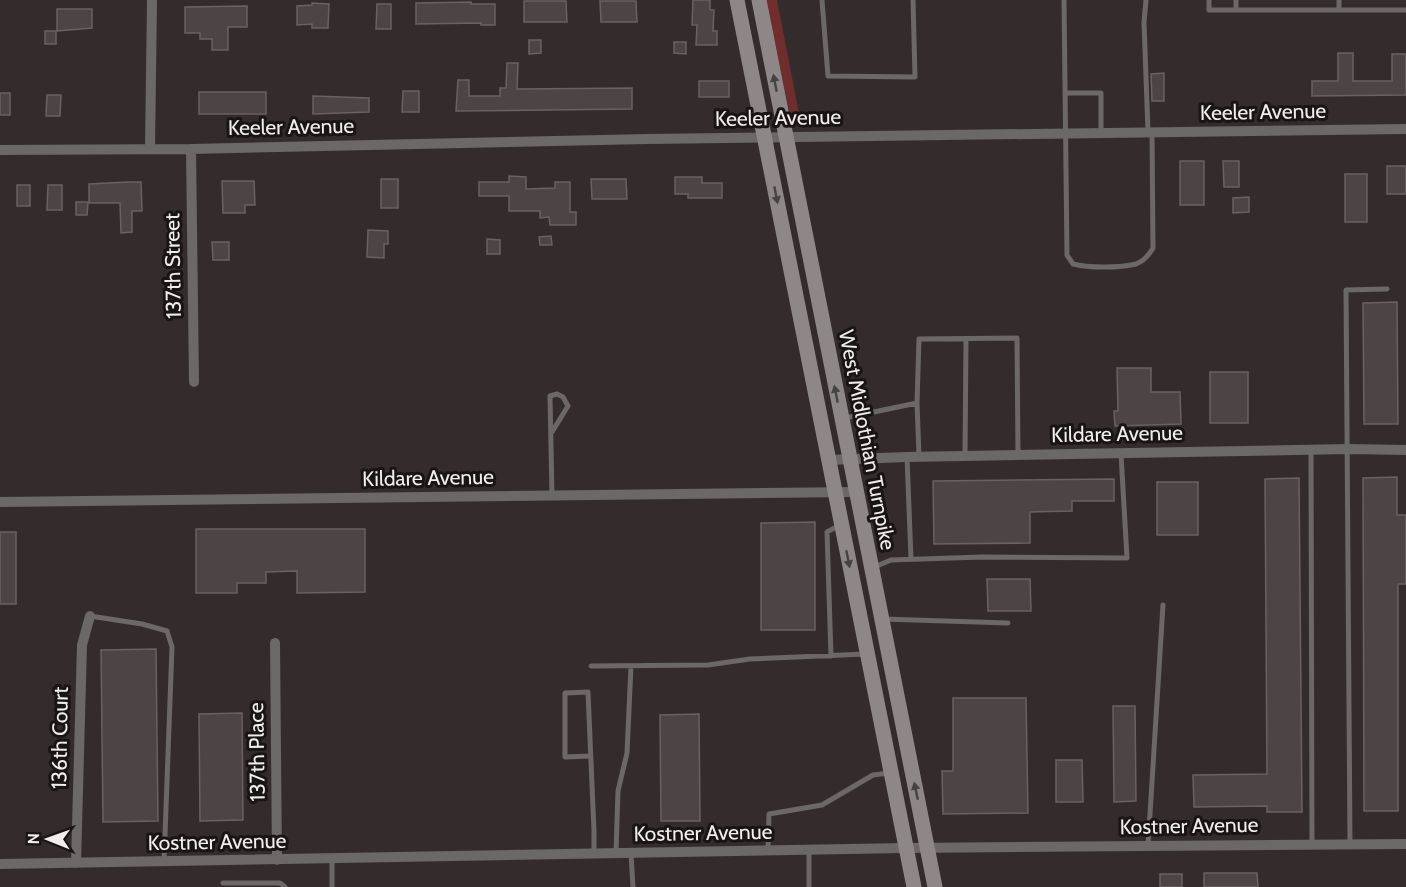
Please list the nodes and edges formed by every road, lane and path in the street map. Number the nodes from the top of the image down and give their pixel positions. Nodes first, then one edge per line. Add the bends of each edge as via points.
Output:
1 (152, 0) edge
2 (737, 0) edge
3 (759, 0) edge
4 (822, 0) edge
5 (913, 0) edge
6 (1064, 0) edge
7 (1146, 0) edge
8 (1209, 0) edge
9 (1236, 0) edge
10 (1339, 0) edge
11 (1236, 10) junction
12 (1340, 10) junction
13 (1406, 10) edge
14 (1065, 93) junction
15 (1406, 129) edge
16 (1101, 133) junction
17 (1150, 133) junction
18 (1065, 134) junction
19 (785, 137) junction
20 (764, 138) junction
21 (150, 149) junction
22 (192, 149) junction
23 (0, 150) edge
24 (1387, 289) dead end
25 (966, 339) junction
26 (194, 382) dead end
27 (917, 403) junction
28 (841, 419) junction
29 (552, 432) junction
30 (1349, 449) junction
31 (1311, 450) junction
32 (1406, 450) edge
33 (1121, 453) junction
34 (1018, 455) junction
35 (919, 456) junction
36 (965, 456) junction
37 (907, 457) junction
38 (849, 459) junction
39 (829, 460) junction
40 (856, 492) junction
41 (835, 493) junction
42 (552, 496) junction
43 (0, 502) edge
44 (841, 525) junction
45 (911, 559) junction
46 (871, 569) junction
47 (1163, 604) dead end
48 (90, 616) joint
49 (881, 619) junction
50 (1008, 623) dead end
51 (275, 643) dead end
52 (867, 654) junction
53 (831, 656) junction
54 (591, 666) dead end
55 (631, 666) junction
56 (590, 756) junction
57 (891, 772) junction
58 (1406, 843) edge
59 (1312, 844) junction
60 (1350, 844) junction
61 (1148, 846) junction
62 (906, 848) junction
63 (928, 848) junction
64 (809, 850) junction
65 (768, 851) junction
66 (594, 854) junction
67 (616, 854) junction
68 (631, 854) junction
69 (332, 859) junction
70 (278, 860) junction
71 (164, 862) junction
72 (76, 863) junction
73 (0, 864) edge
74 (223, 883) dead end
75 (285, 887) edge
76 (332, 887) edge
77 (633, 887) edge
78 (809, 887) edge
79 (914, 887) edge
80 (936, 887) edge

1 - 21 street
2 - 20 main road, West Midlothian Turnpike
19 -> 3 main road, West Midlothian Turnpike
4 - 5 lane via 828,76 915,77
6 - 14 lane
7 - 17 lane
8 - 11 lane via 1209,10
9 - 11 lane
10 - 12 lane
11 - 12 lane
12 - 13 lane
14 - 16 lane via 1101,93
14 - 18 lane
15 - 17 street, Keeler Avenue
16 - 17 street, Keeler Avenue
16 - 18 street, Keeler Avenue
17 - 18 lane via 1153,248 1137,264 1086,268 1073,264 1067,255
18 - 19 street, Keeler Avenue
19 - 20 street, Keeler Avenue
28 -> 19 main road, West Midlothian Turnpike
20 - 22 street, Keeler Avenue
20 -> 39 main road, West Midlothian Turnpike
21 - 22 street, Keeler Avenue
21 - 23 street, Keeler Avenue
22 - 26 street, 137th Street
24 - 30 lane via 1346,290
25 - 27 lane via 919,339
25 - 34 lane via 1017,338
25 - 36 lane
27 - 28 lane
27 - 35 lane
28 - 38 main road, West Midlothian Turnpike
29 - 29 lane via 550,396 557,394 568,406
29 - 42 lane
30 - 31 street, Kildare Avenue
30 - 32 street, Kildare Avenue
30 - 60 lane
31 - 33 street, Kildare Avenue
31 - 59 lane
33 - 34 street, Kildare Avenue
33 - 45 lane via 1127,558
34 - 36 street, Kildare Avenue
35 - 36 street, Kildare Avenue
35 - 37 street, Kildare Avenue
37 - 38 street, Kildare Avenue
37 - 45 lane
38 - 39 street, Kildare Avenue
38 - 40 main road, West Midlothian Turnpike
39 - 41 main road, West Midlothian Turnpike
40 - 41 street, Kildare Avenue
40 - 46 main road, West Midlothian Turnpike
41 - 42 street, Kildare Avenue
41 - 44 main road, West Midlothian Turnpike
42 - 43 street, Kildare Avenue
44 -> 52 main road, West Midlothian Turnpike
44 - 53 lane via 827,532
45 - 46 lane via 891,560
46 - 49 main road, West Midlothian Turnpike
47 - 61 lane
48 - 71 lane via 167,631 172,647
48 - 72 street, 136th Court via 82,645
49 - 50 lane
63 -> 49 main road, West Midlothian Turnpike
51 - 70 street, 137th Place
52 - 53 lane
52 - 57 main road, West Midlothian Turnpike
53 - 55 lane
54 - 55 lane
55 - 67 lane via 627,753 618,791
56 - 56 lane via 588,692 565,693 565,757
56 - 66 lane
57 - 62 main road, West Midlothian Turnpike
57 - 65 lane via 873,775 822,805 768,814
58 - 60 street, Kostner Avenue
59 - 60 street, Kostner Avenue
59 - 61 street, Kostner Avenue
61 - 63 street, Kostner Avenue
62 - 63 street, Kostner Avenue
62 - 64 street, Kostner Avenue
62 - 79 main road, West Midlothian Turnpike
63 - 80 main road, West Midlothian Turnpike
64 - 65 street, Kostner Avenue
64 - 78 lane
65 - 68 street, Kostner Avenue
66 - 67 street, Kostner Avenue
66 - 69 street, Kostner Avenue
67 - 68 street, Kostner Avenue
68 - 77 lane
69 - 70 street, Kostner Avenue
69 - 76 lane
70 - 71 street, Kostner Avenue
71 - 72 street, Kostner Avenue
72 - 73 street, Kostner Avenue
74 - 75 lane via 280,883

